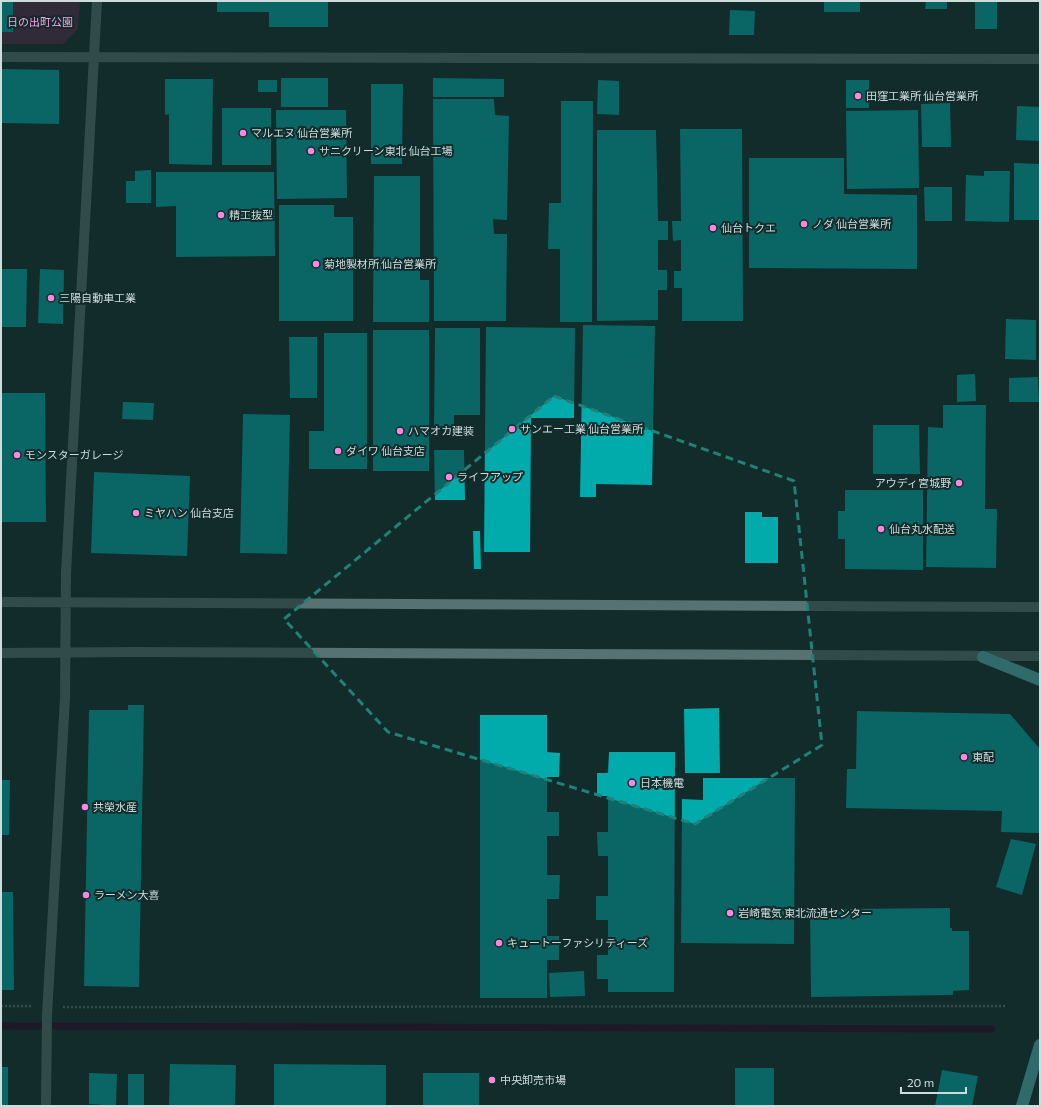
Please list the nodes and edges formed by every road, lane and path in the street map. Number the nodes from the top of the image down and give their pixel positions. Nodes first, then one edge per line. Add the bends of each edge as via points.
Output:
1 (97, 1) edge
2 (1, 57) edge
3 (95, 58) junction
4 (1040, 59) edge
5 (1, 602) edge
6 (66, 602) junction
7 (1040, 607) edge
8 (1, 653) edge
9 (65, 653) junction
10 (1040, 656) edge
11 (983, 657) junction
12 (1040, 680) edge
13 (1, 1006) edge
14 (1006, 1006) dead end
15 (47, 1011) junction
16 (1040, 1045) edge
17 (46, 1106) edge
18 (1022, 1106) edge

1 - 3 street
2 - 3 street
3 - 4 street
3 - 6 street
5 - 6 street
6 - 7 street
6 - 9 street
8 - 9 street
9 - 11 street
9 - 15 street
10 - 11 street
11 - 12 highway
13 - 15 path
14 - 15 path
15 - 17 street
16 - 18 highway

